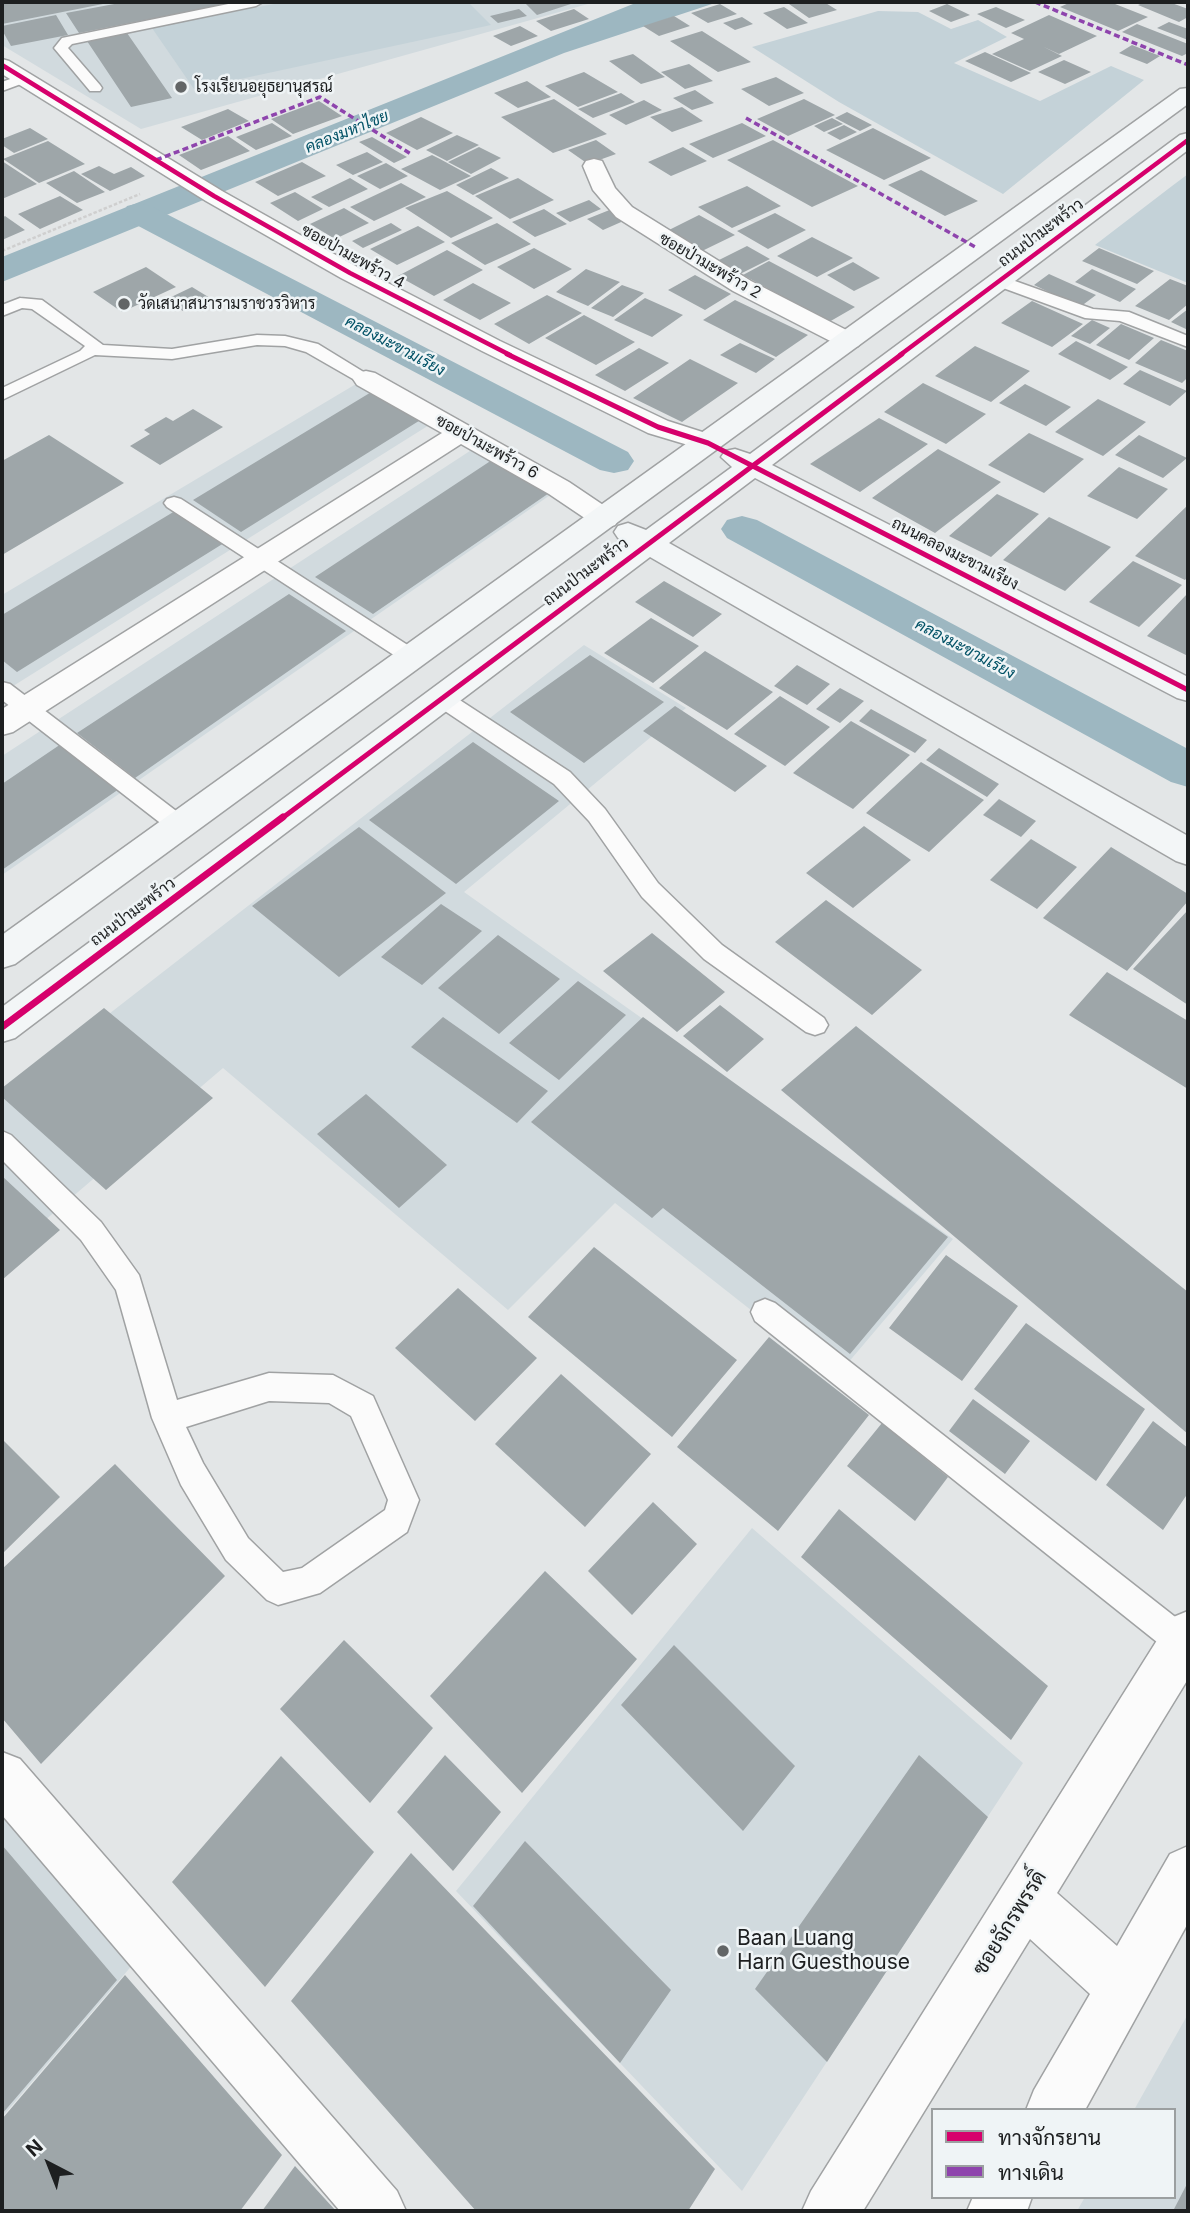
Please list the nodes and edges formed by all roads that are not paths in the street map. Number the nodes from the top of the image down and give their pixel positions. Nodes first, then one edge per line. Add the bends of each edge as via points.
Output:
1 (256, 2) edge
2 (2, 65) edge
3 (24, 78) junction
4 (2, 87) edge
5 (95, 88) dead end
6 (1188, 94) edge
7 (1188, 140) edge
8 (594, 166) dead end
9 (1037, 205) junction
10 (1080, 221) junction
11 (1001, 281) junction
12 (2, 311) edge
13 (849, 341) junction
14 (1188, 342) edge
15 (92, 350) junction
16 (366, 379) joint
17 (2, 395) edge
18 (460, 433) junction
19 (708, 443) junction
20 (753, 466) junction
21 (174, 503) dead end
22 (605, 519) junction
23 (648, 543) junction
24 (261, 559) junction
25 (412, 658) junction
26 (2, 689) edge
27 (1188, 690) edge
28 (441, 698) junction
29 (27, 708) junction
30 (2, 724) edge
31 (180, 826) junction
32 (1188, 852) edge
33 (2, 954) edge
34 (815, 1025) dead end
35 (2, 1027) edge
36 (2, 1143) edge
37 (765, 1312) dead end
38 (167, 1418) junction
39 (1186, 1639) edge
40 (2, 1777) edge
41 (1188, 1872) edge
42 (1025, 1899) junction
43 (1123, 1988) junction
44 (1055, 2108) edge
45 (377, 2211) edge
46 (831, 2211) edge

1 - 5 lane via 67,41 61,48
2 - 3 street, ซอยป่ามะพร้าว 4
3 - 4 lane
3 - 19 street, ซอยป่ามะพร้าว 4 via 214,196 350,273 658,427
6 - 9 street, ถนนป่ามะพร้าว
7 - 10 street, ถนนป่ามะพร้าว
8 - 13 street, ซอยป่ามะพร้าว 2 via 604,190 644,226 742,286
9 - 10 street
9 - 13 street, ถนนป่ามะพร้าว
10 - 11 street, ถนนป่ามะพร้าว
11 - 14 lane via 1082,311 1123,316
11 - 20 street, ถนนป่ามะพร้าว
12 - 15 lane via 20,303 36,304 95,345
13 - 19 street, ถนนป่ามะพร้าว
15 - 16 lane via 172,354 257,340 285,341 312,348
15 - 17 lane
16 - 18 street, ซอยป่ามะพร้าว 6
18 - 22 street, ซอยป่ามะพร้าว 6
18 - 24 street
19 - 20 street, ถนนคลองมะขามเรียง
19 - 22 street, ถนนป่ามะพร้าว
20 - 23 street, ถนนป่ามะพร้าว
20 - 27 street, ถนนคลองมะขามเรียง
21 - 24 lane
22 - 23 street
22 - 25 street, ถนนป่ามะพร้าว
23 - 28 street, ถนนป่ามะพร้าว
23 - 32 street
24 - 25 lane
24 - 29 street
25 - 31 street, ถนนป่ามะพร้าว
26 - 29 lane
28 - 34 lane via 562,778 597,815 650,890 713,952
28 - 35 street, ถนนป่ามะพร้าว
29 - 30 street
29 - 31 lane
31 - 33 street, ถนนป่ามะพร้าว
36 - 38 lane via 90,1231 129,1284
37 - 39 lane
38 - 38 lane via 192,1475 237,1549 278,1589 309,1582 396,1521 404,1500 362,1406 333,1389 269,1387
39 - 42 street, ซอยจักรพรรดิ์
40 - 45 street
41 - 43 street
42 - 43 street
42 - 46 street, ซอยจักรพรรดิ์
43 - 44 street

